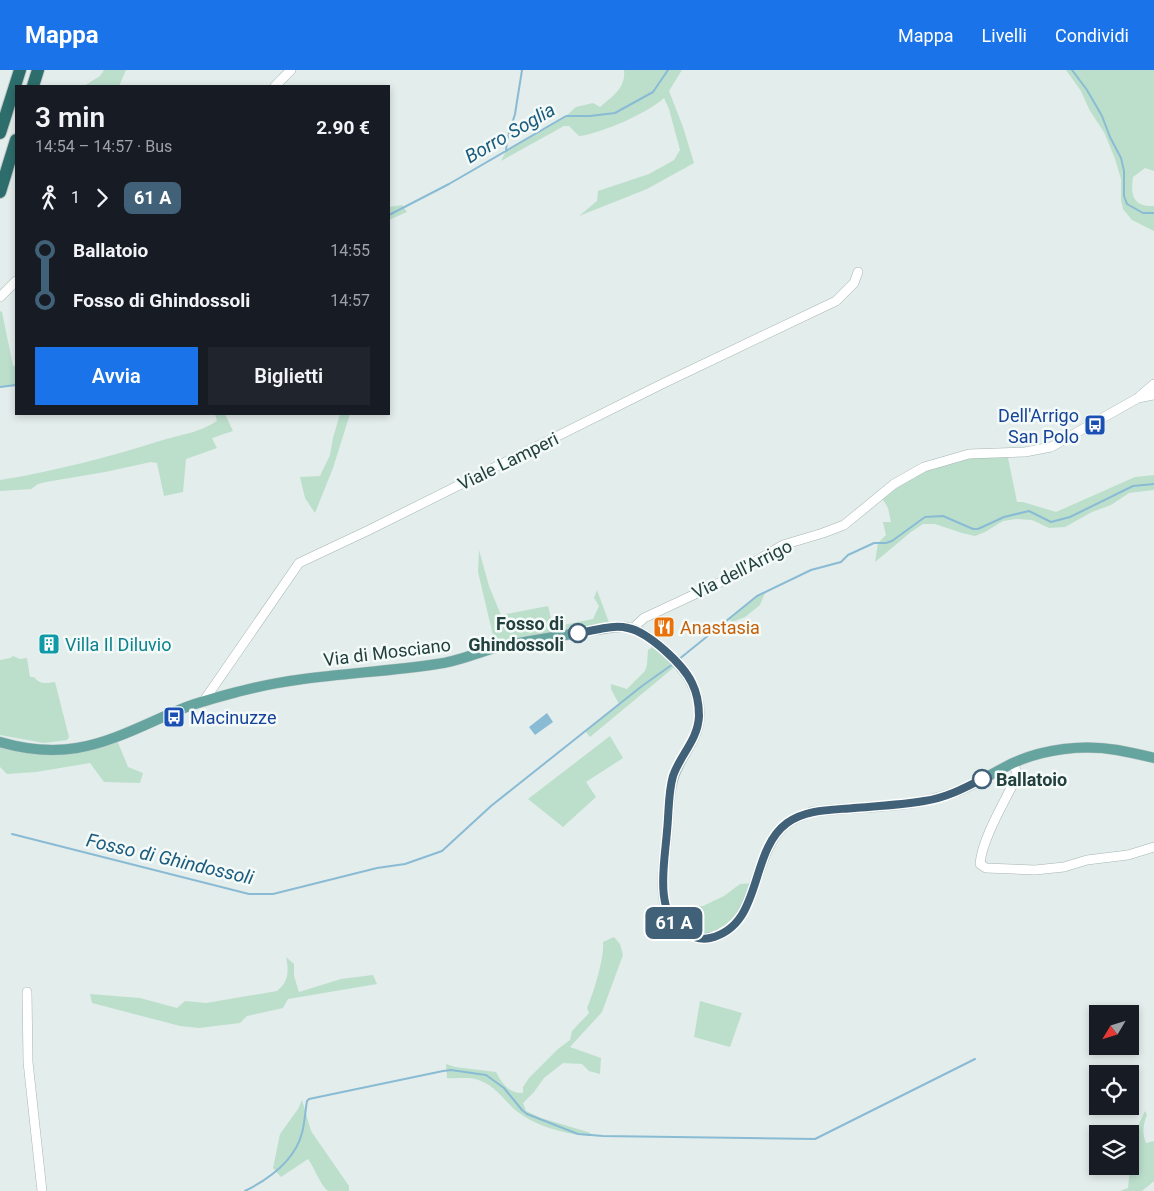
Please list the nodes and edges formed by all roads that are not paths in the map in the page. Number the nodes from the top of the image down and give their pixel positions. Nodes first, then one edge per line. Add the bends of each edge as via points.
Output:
1 (20, 70) edge
2 (38, 70) edge
3 (291, 70) edge
4 (15, 85) edge
5 (33, 85) edge
6 (276, 85) edge
7 (15, 86) edge
8 (0, 133) edge
9 (15, 143) edge
10 (0, 192) edge
11 (858, 272) dead end
12 (15, 282) edge
13 (0, 296) edge
14 (1154, 384) edge
15 (1154, 395) edge
16 (1138, 398) junction
17 (632, 629) junction
18 (203, 702) junction
19 (0, 742) edge
20 (1154, 758) edge
21 (1013, 763) junction
22 (1154, 847) edge
23 (27, 992) dead end
24 (42, 1191) edge

1 - 4 highway
2 - 5 highway
3 - 6 street
7 - 8 highway
9 - 10 highway
11 - 18 street, Viale Lamperi via 854,283 836,301 299,563
12 - 13 street
14 - 16 street
15 - 16 street, Via dell'Arrigo
16 - 17 street, Via dell'Arrigo via 1051,446 1025,452 969,454 924,467 894,484 844,525 783,545 721,582 644,618
17 - 18 main road, Via di Mosciano via 605,628 496,648 440,664 281,682
17 - 21 main road, Via di Mosciano via 651,639 687,675 699,708 694,740 673,777 663,888 667,912 680,930 697,938 720,934 740,918 764,855 778,832 792,820 812,812 940,797
18 - 19 main road, Via di Mosciano via 86,746 35,749
20 - 21 main road, Via di Mosciano via 1091,747 1050,752
21 - 22 street via 1016,780 981,856 980,864 986,868 1035,870 1064,867
23 - 24 street via 28,1062

